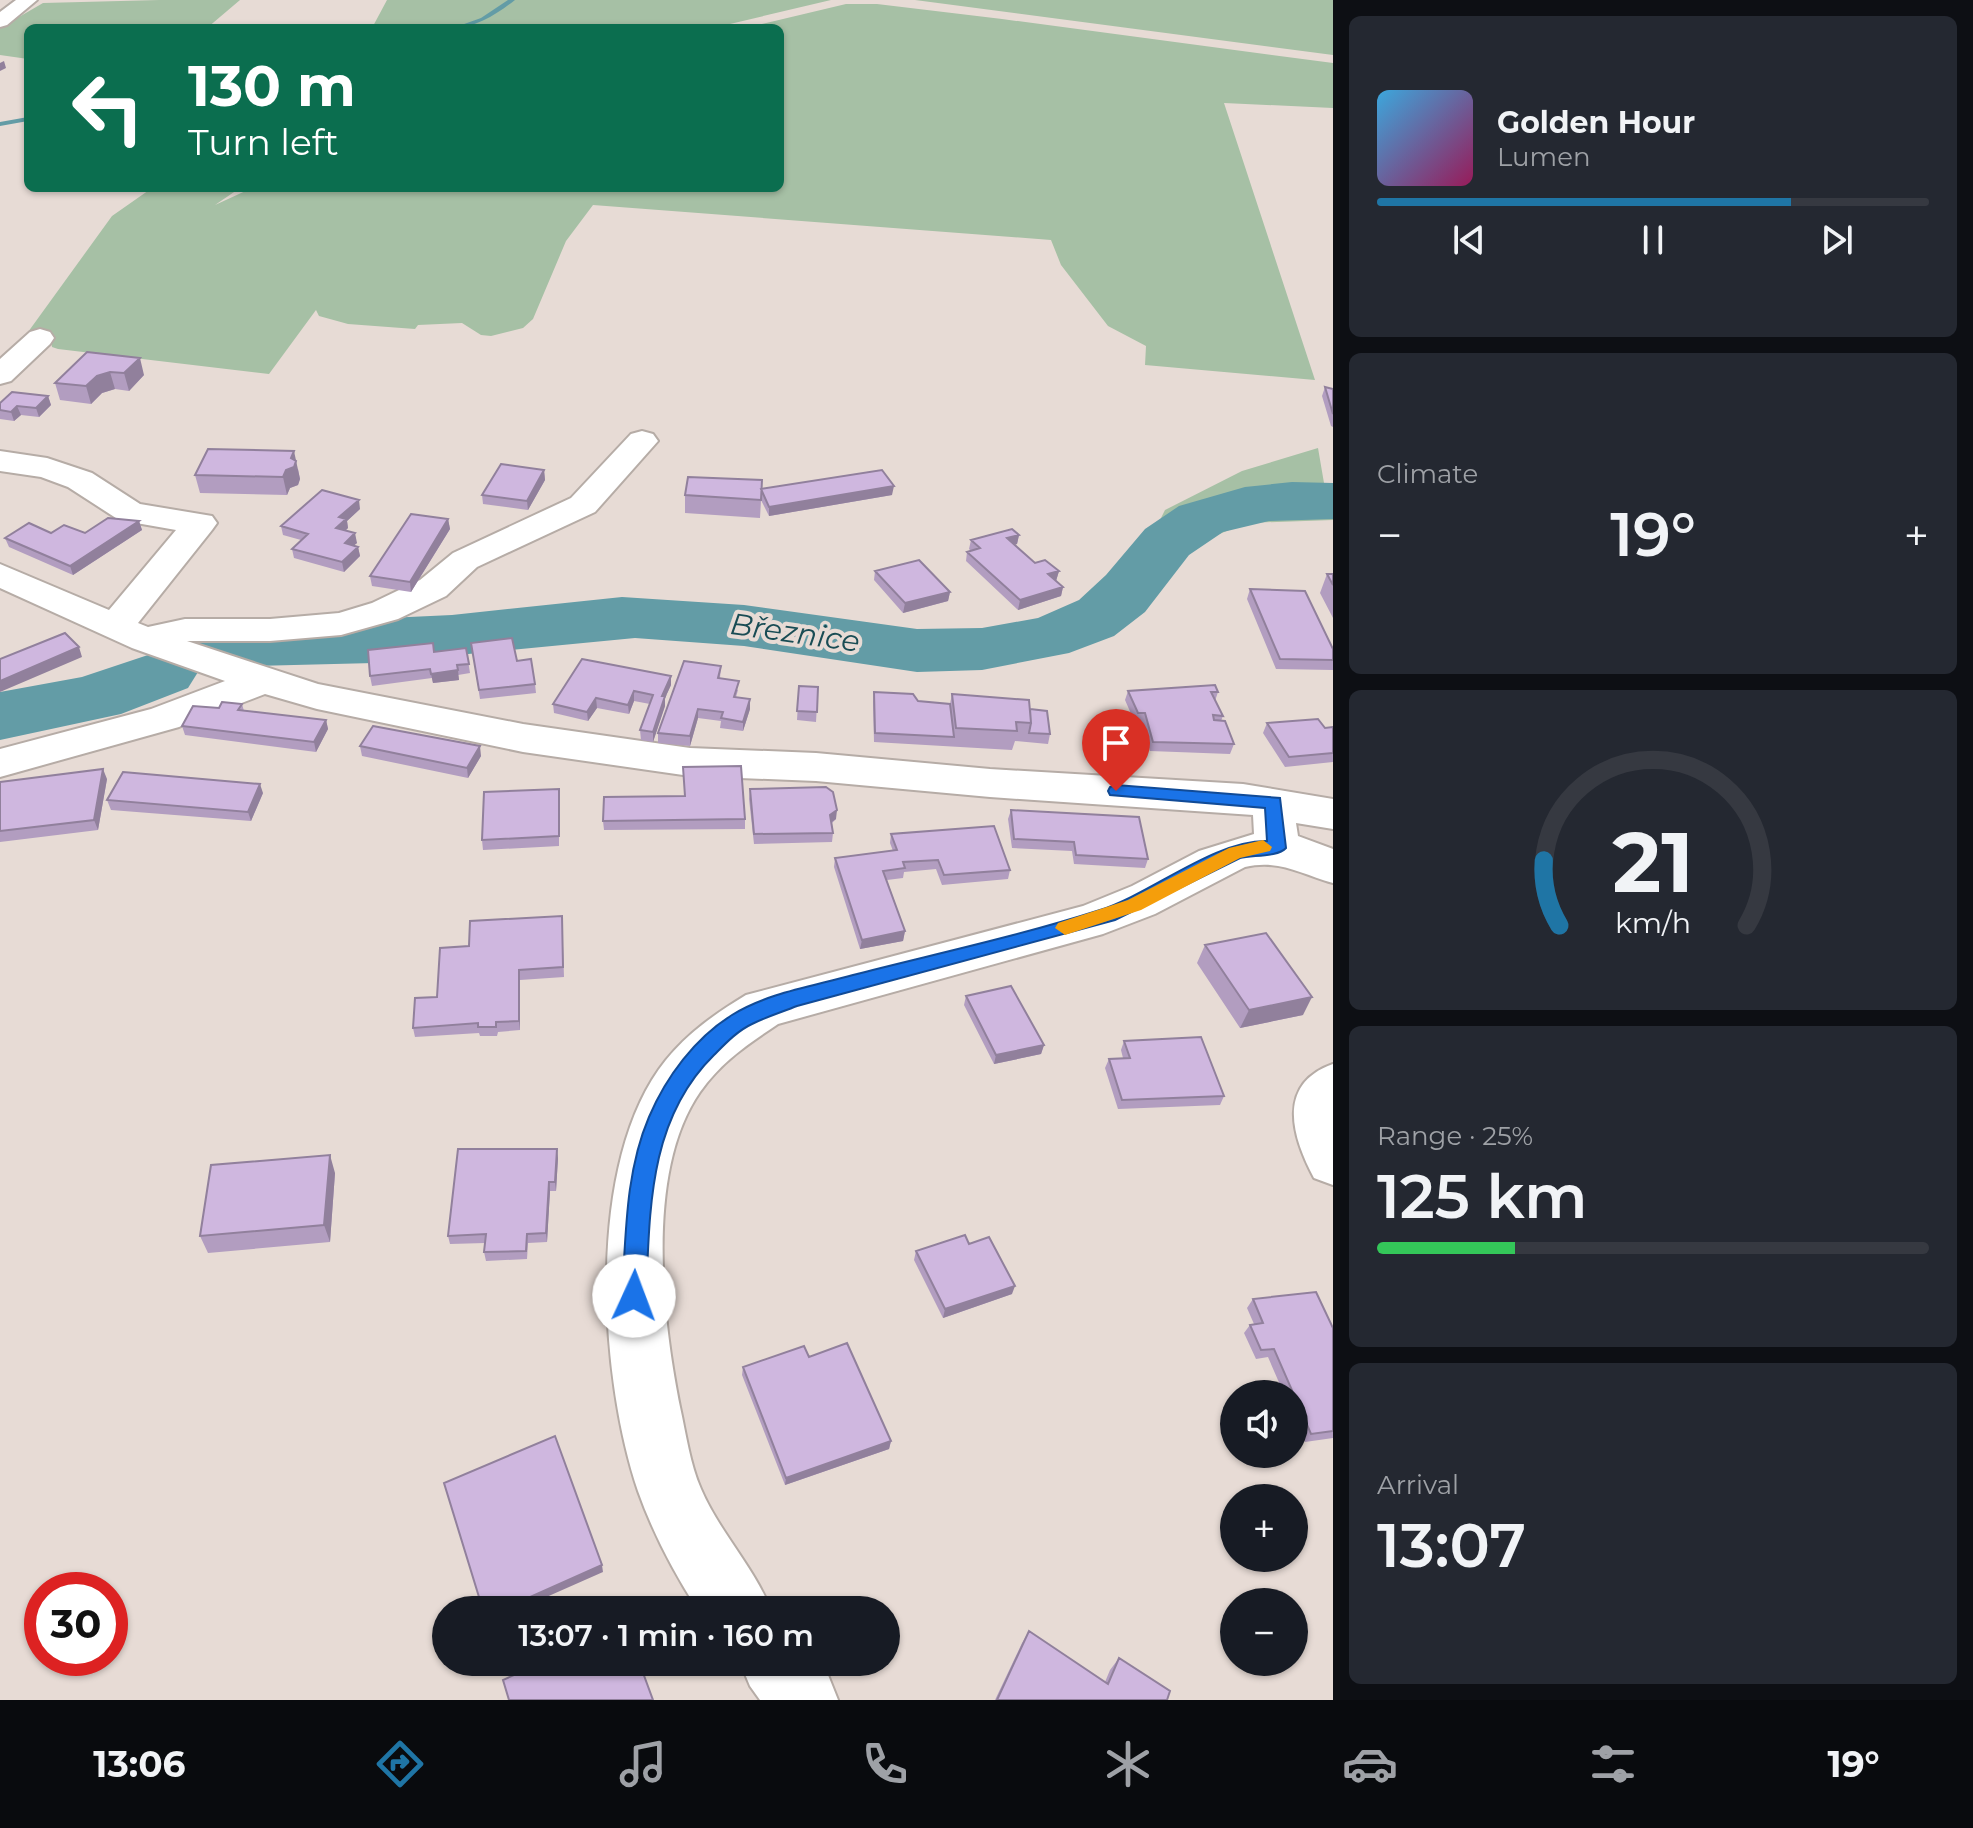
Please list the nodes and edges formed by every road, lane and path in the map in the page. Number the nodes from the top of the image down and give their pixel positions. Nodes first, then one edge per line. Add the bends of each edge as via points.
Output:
1 (28, 0) edge
2 (0, 21) edge
3 (40, 338) dead end
4 (0, 375) edge
5 (642, 441) dead end
6 (0, 461) edge
7 (0, 575) edge
8 (130, 633) junction
9 (263, 681) junction
10 (0, 763) edge
11 (1333, 814) edge
12 (1275, 825) junction
13 (1333, 867) edge
14 (1333, 1085) edge
15 (1333, 1162) edge
16 (729, 1596) edge
17 (785, 1676) edge
18 (803, 1700) edge

1 - 2 street
3 - 4 street
5 - 8 street via 583,505 472,556 433,588 385,611 341,624
6 - 8 street via 47,468 80,480 131,513 200,523
7 - 8 street
8 - 9 street
9 - 10 street via 165,718
9 - 12 street via 523,738 690,762 990,783
11 - 12 street
12 - 13 street via 1294,851
12 - 16 street via 1262,847 1235,853 1135,905 763,1009 725,1031 670,1094 647,1152 634,1296 656,1439 671,1494 688,1534
14 - 15 street via 1319,1105 1317,1120
17 - 18 street

